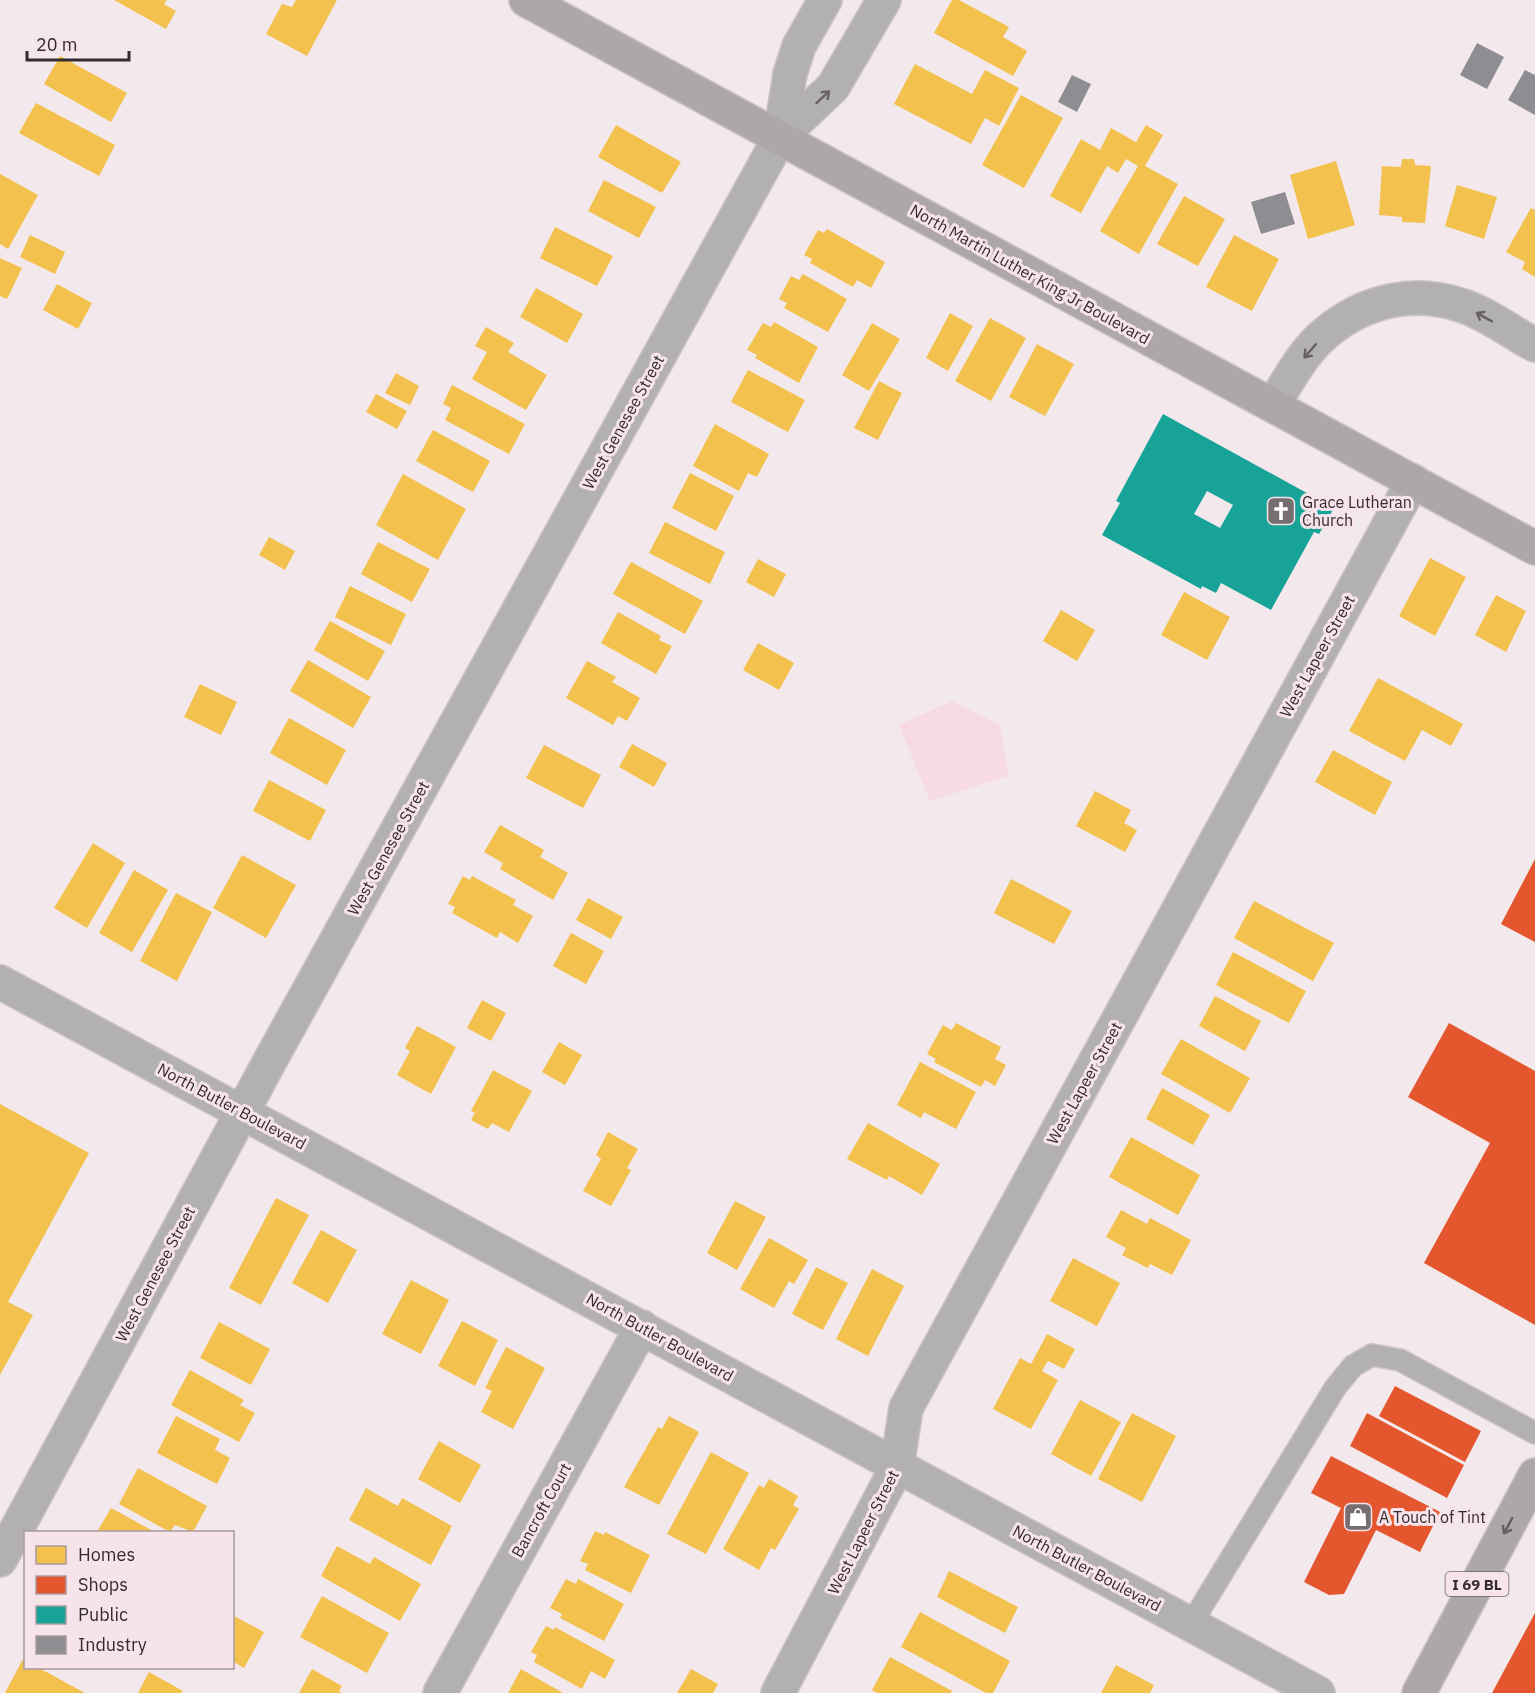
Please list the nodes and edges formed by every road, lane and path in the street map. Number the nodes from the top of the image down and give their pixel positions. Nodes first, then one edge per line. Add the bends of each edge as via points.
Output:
1 (526, 0) edge
2 (825, 0) edge
3 (884, 0) edge
4 (780, 137) junction
5 (1535, 345) edge
6 (1273, 405) junction
7 (1413, 481) junction
8 (1535, 548) edge
9 (0, 982) edge
10 (242, 1112) junction
11 (642, 1327) junction
12 (1535, 1433) edge
13 (897, 1467) junction
14 (1535, 1474) edge
15 (0, 1560) edge
16 (1191, 1624) junction
17 (440, 1693) edge
18 (778, 1693) edge
19 (1318, 1693) edge
20 (1419, 1693) edge

1 - 4 main road, North Martin Luther King Jr Boulevard
2 - 4 street via 799,46 790,74
4 -> 3 street via 833,87
4 - 6 main road, North Martin Luther King Jr Boulevard
4 - 10 street, West Genesee Street
5 -> 6 street via 1464,306 1425,296 1386,300 1354,313 1325,333 1303,358
6 - 7 main road, North Martin Luther King Jr Boulevard
7 - 8 main road, North Martin Luther King Jr Boulevard
7 - 13 street, West Lapeer Street via 906,1408
9 - 10 street, North Butler Boulevard
10 - 11 street, North Butler Boulevard
10 - 15 street, West Genesee Street
11 - 13 street, North Butler Boulevard
11 - 17 street, Bancroft Court
12 - 16 lane via 1400,1359 1372,1355 1353,1366 1335,1388
13 - 16 street, North Butler Boulevard
13 - 18 street, West Lapeer Street
14 -> 20 main road, I 69 BL
16 - 19 street, North Butler Boulevard

